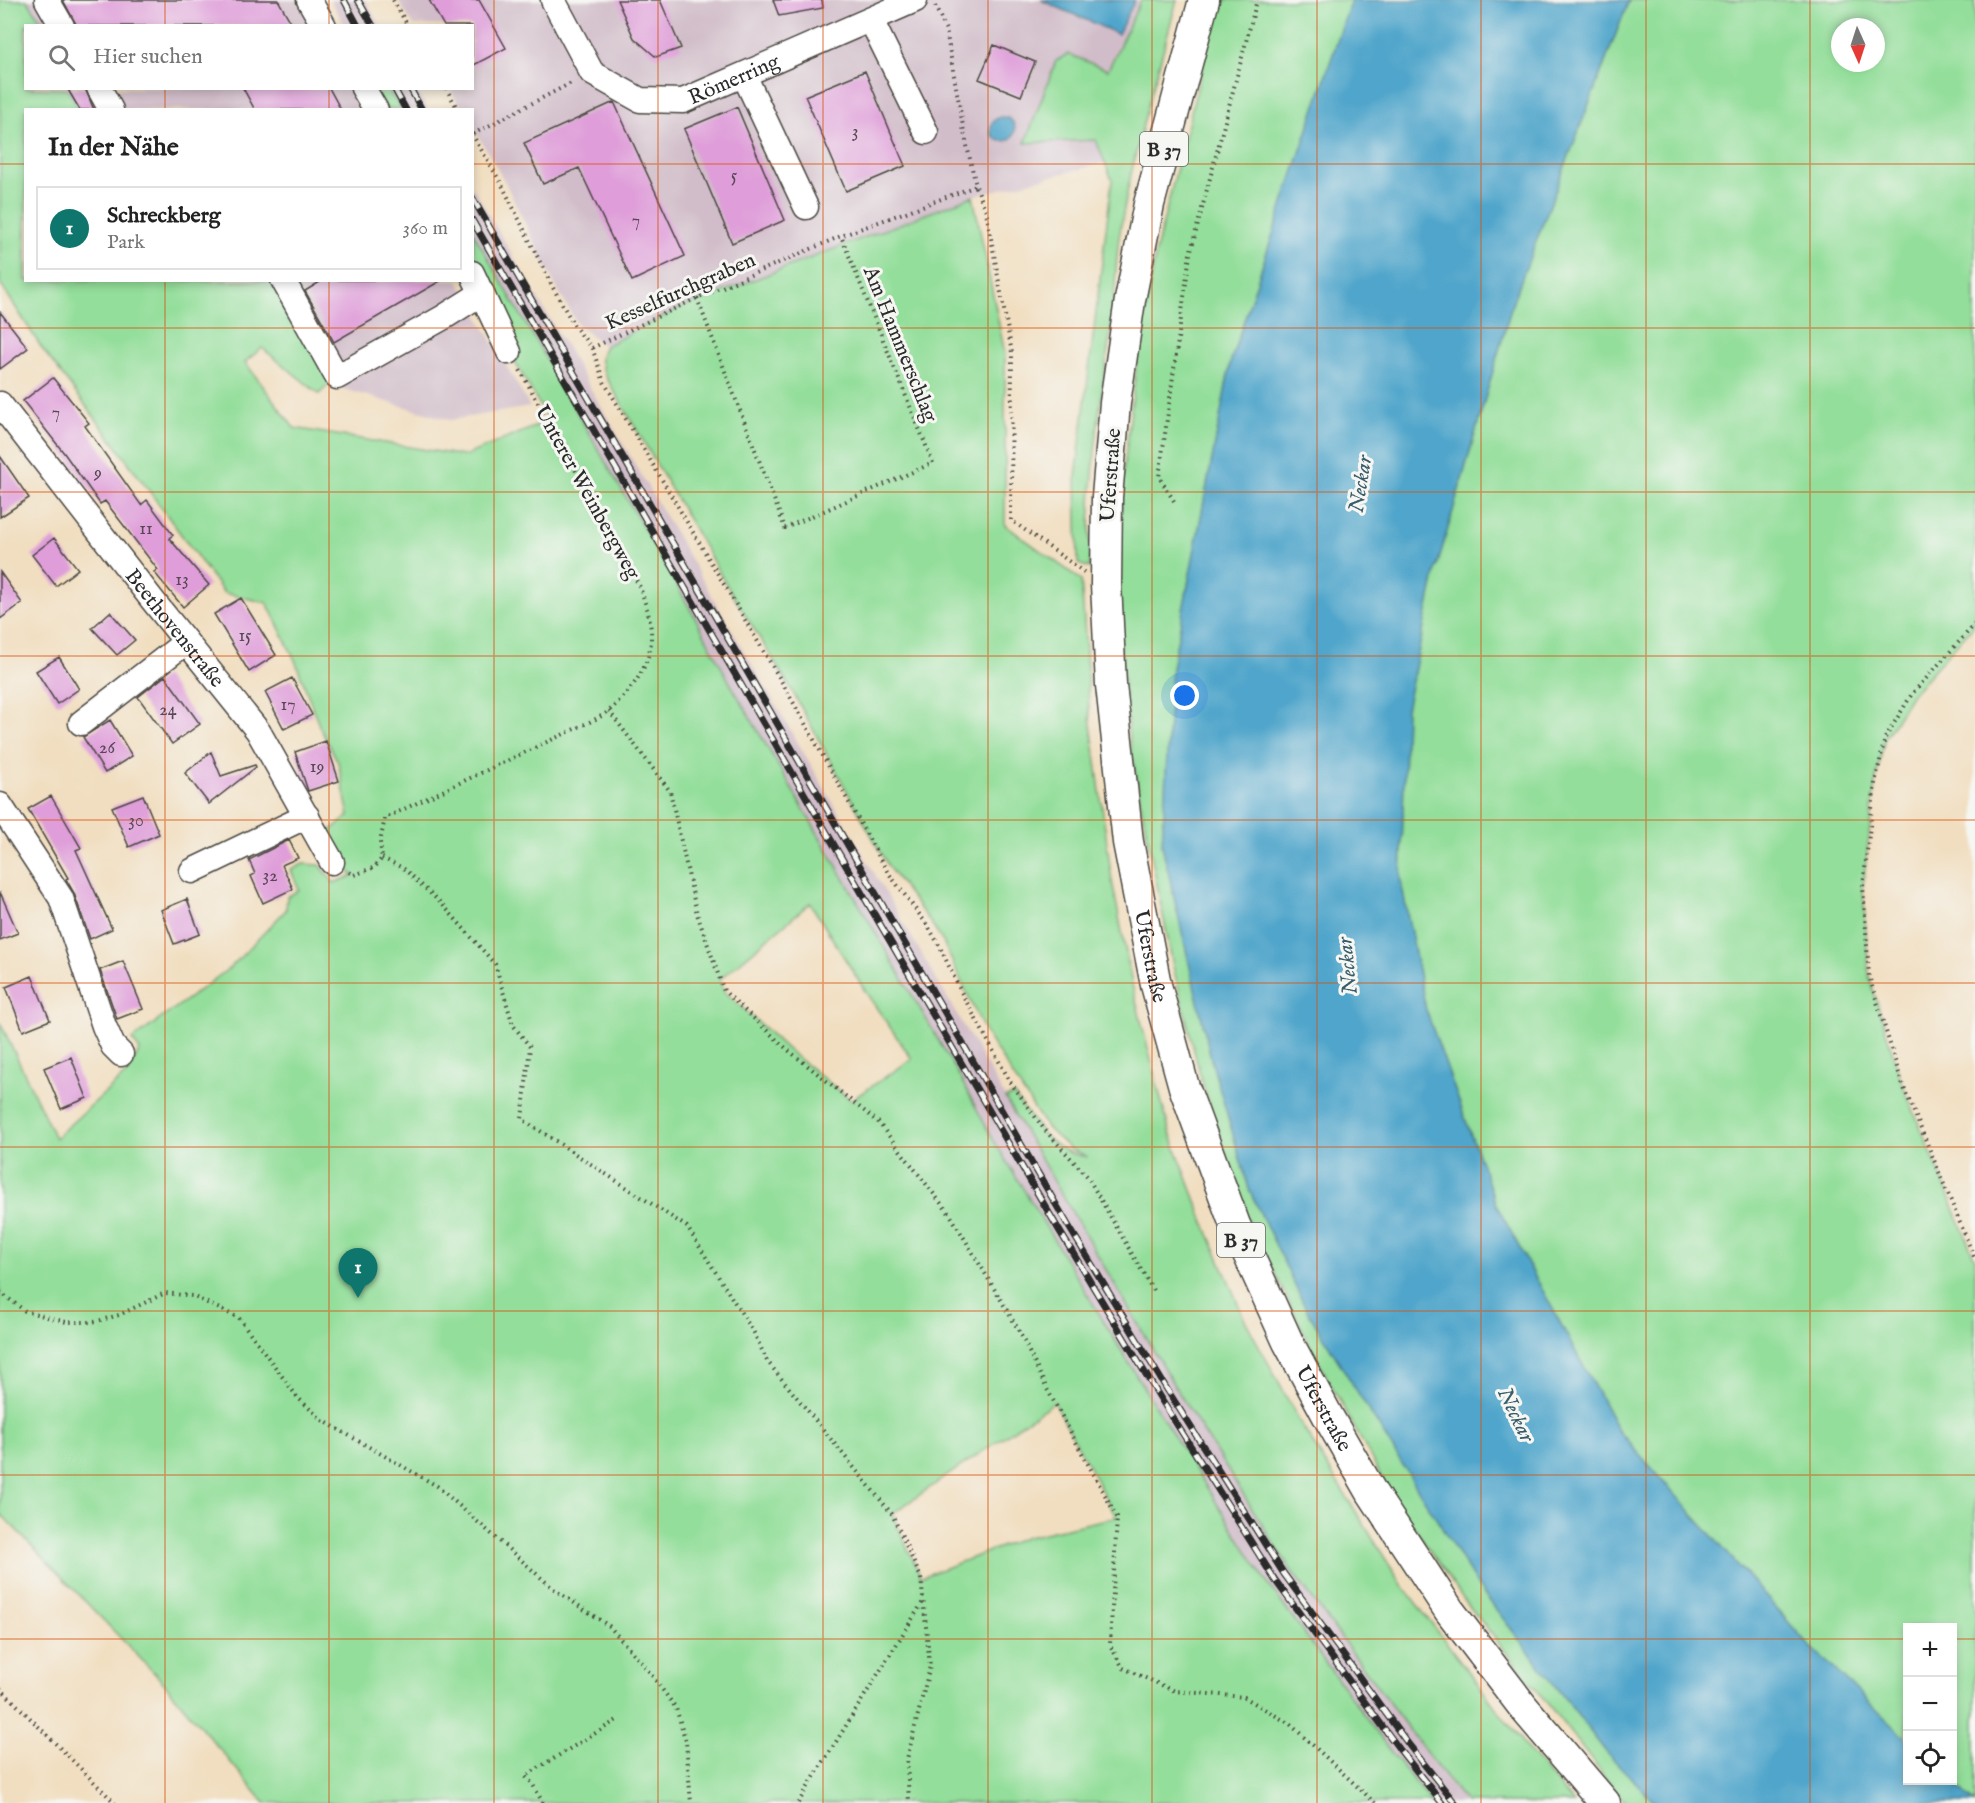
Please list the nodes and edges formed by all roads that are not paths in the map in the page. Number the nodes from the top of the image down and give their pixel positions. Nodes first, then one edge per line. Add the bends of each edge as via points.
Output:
1 (48, 0) edge
2 (309, 0) edge
3 (553, 0) edge
4 (915, 0) edge
5 (1204, 0) edge
6 (871, 20) junction
7 (61, 24) edge
8 (323, 24) edge
9 (744, 75) junction
10 (100, 90) edge
11 (364, 90) edge
12 (110, 108) edge
13 (375, 108) edge
14 (926, 132) dead end
15 (806, 207) dead end
16 (284, 282) edge
17 (477, 283) edge
18 (509, 352) road end
19 (0, 404) edge
20 (186, 642) junction
21 (81, 723) dead end
22 (0, 805) edge
23 (306, 816) junction
24 (332, 862) road end
25 (192, 871) dead end
26 (121, 1054) dead end
27 (1605, 1803) edge

1 - 7 street
2 - 8 street
3 - 9 street, Römerring via 592,73 640,100 683,102
4 - 6 street, Römerring
5 - 27 main road, Uferstraße / B 37 via 1149,204 1130,300 1107,497 1111,685 1128,842 1155,986 1184,1087 1235,1225 1288,1342 1325,1410 1372,1493 1449,1610 1524,1708
6 - 9 street, Römerring
6 - 14 street
9 - 15 street
10 - 12 street
11 - 13 street
16 - 17 street via 337,377 444,317
17 - 18 street
19 - 20 street, Beethovenstraße
20 - 21 street
20 - 23 street, Beethovenstraße via 258,731
22 - 26 street via 61,898 104,1026
23 - 24 street, Beethovenstraße
23 - 25 street

